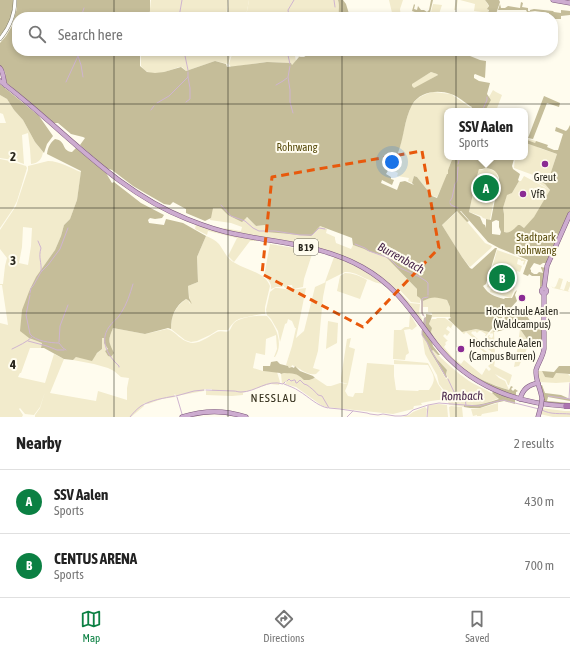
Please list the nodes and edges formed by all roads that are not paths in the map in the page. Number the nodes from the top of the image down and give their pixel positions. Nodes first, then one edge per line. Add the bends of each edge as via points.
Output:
1 (16, 0) edge
2 (553, 0) edge
3 (570, 3) edge
4 (14, 12) edge
5 (12, 20) edge
6 (0, 39) edge
7 (0, 68) edge
8 (3, 76) junction
9 (0, 81) edge
10 (6, 85) junction
11 (570, 214) edge
12 (538, 383) junction
13 (523, 392) junction
14 (520, 399) junction
15 (529, 402) junction
16 (568, 406) edge
17 (182, 417) edge
18 (246, 417) edge
19 (538, 417) edge

1 - 4 street
2 - 3 main road
5 - 6 street
7 - 8 main road
8 - 9 main road
8 - 10 main road
9 - 10 main road, B 19
10 - 14 main road, B 19 via 113,176 166,210 225,232 313,248 336,255 368,270 406,303 446,357 464,373 502,394
11 - 12 main road via 547,266 542,291 544,352 536,372
12 - 13 main road via 527,387
12 - 19 main road, bridge via 542,399
13 - 14 main road
13 - 15 main road
14 - 15 main road, B 19
15 - 16 main road, B 19
17 - 18 main road via 208,412 231,413

